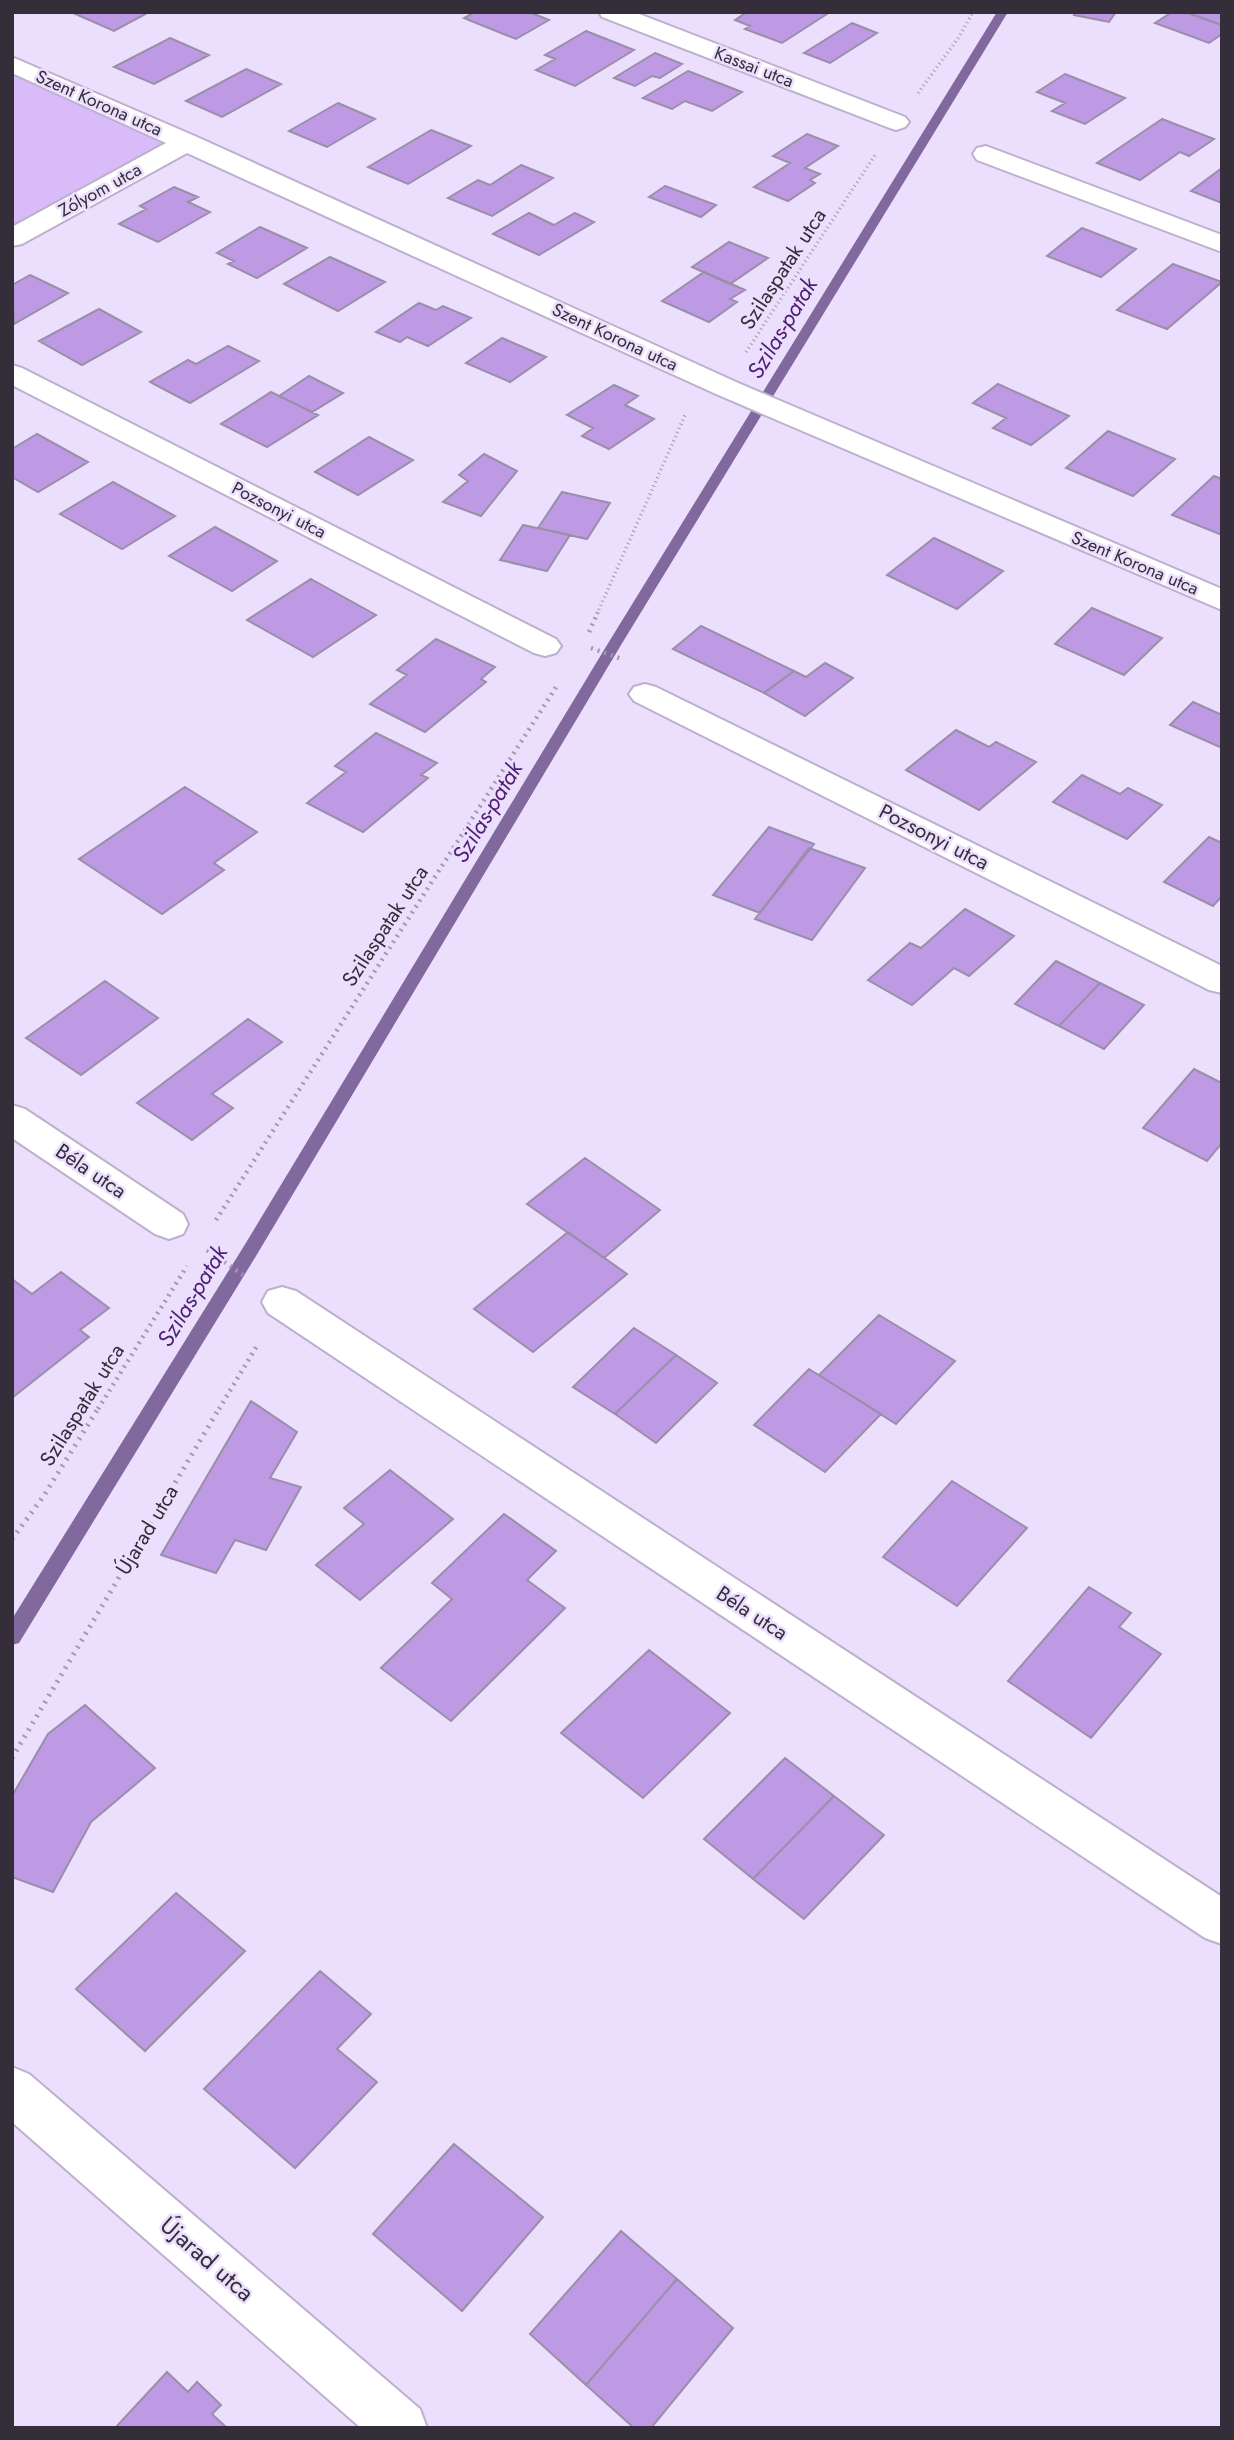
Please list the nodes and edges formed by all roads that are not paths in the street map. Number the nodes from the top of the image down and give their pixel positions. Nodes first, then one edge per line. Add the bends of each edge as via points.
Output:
1 (611, 12) edge
2 (12, 64) edge
3 (896, 122) road end
4 (188, 142) junction
5 (986, 154) dead end
6 (12, 238) edge
7 (1222, 244) edge
8 (12, 374) edge
9 (1222, 601) edge
10 (545, 646) dead end
11 (645, 694) dead end
12 (1222, 981) edge
13 (12, 1119) edge
14 (169, 1224) dead end
15 (266, 1291) road end
16 (1222, 1923) edge
17 (12, 2090) edge
18 (401, 2428) edge

1 - 3 street, Kassai utca
2 - 4 street, Szent Korona utca
4 - 6 street, Zólyom utca
4 - 9 street, Szent Korona utca via 714,383
5 - 7 street
8 - 10 street, Pozsonyi utca
11 - 12 street, Pozsonyi utca
13 - 14 street, Béla utca
15 - 16 street, Béla utca
17 - 18 street, Újarad utca

